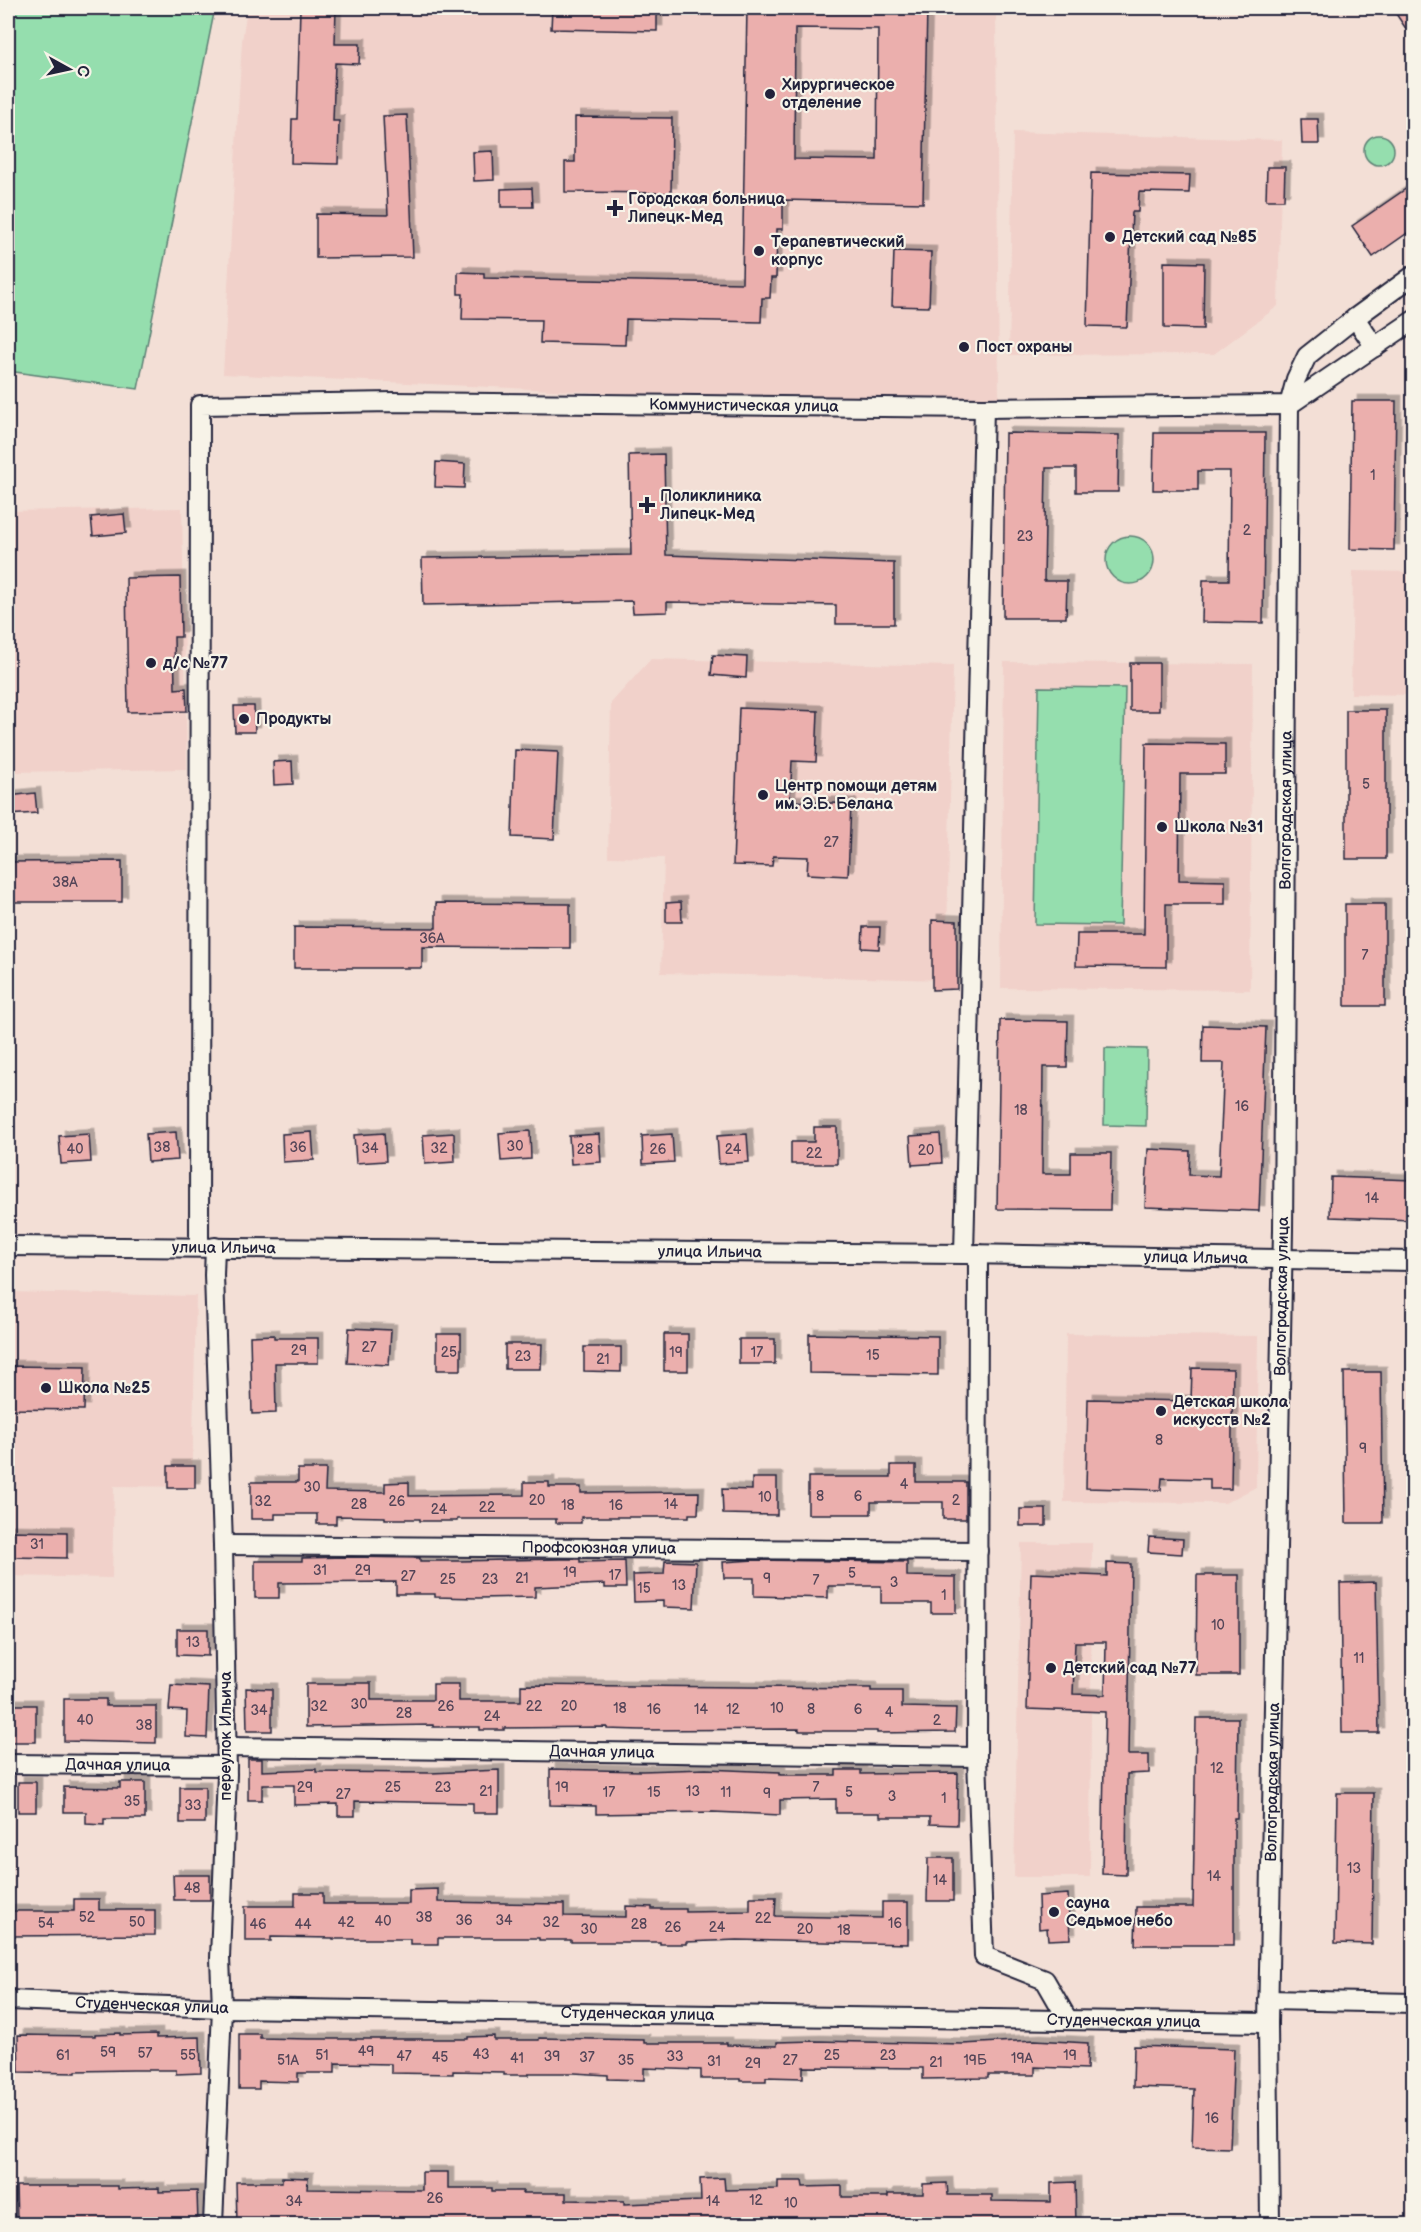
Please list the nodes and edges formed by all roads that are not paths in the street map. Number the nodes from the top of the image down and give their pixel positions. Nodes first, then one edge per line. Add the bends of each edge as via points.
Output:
1 (1413, 275) edge
2 (1354, 318) junction
3 (1413, 320) edge
4 (1375, 347) junction
5 (200, 405) joint
6 (1289, 405) junction
7 (984, 408) junction
8 (8, 1246) edge
9 (207, 1247) junction
10 (971, 1254) junction
11 (1282, 1259) junction
12 (1413, 1261) edge
13 (223, 1545) junction
14 (978, 1551) junction
15 (227, 1747) junction
16 (977, 1757) junction
17 (8, 1764) edge
18 (227, 1766) junction
19 (8, 2000) edge
20 (1268, 2000) junction
21 (1413, 2003) edge
22 (222, 2008) junction
23 (1068, 2020) junction
24 (1268, 2023) junction
25 (213, 2224) edge
26 (1270, 2224) edge

1 - 2 street
2 - 4 street
2 - 6 street via 1307,356
3 - 4 street
4 - 6 street
5 - 7 street, Коммунистическая улица via 394,402
5 - 9 street, переулок Ильича
6 - 7 street, Коммунистическая улица
6 - 11 street, Волгоградская улица
7 - 10 street
8 - 9 street, улица Ильича
9 - 10 street, улица Ильича
9 - 13 street, переулок Ильича via 214,1275
10 - 11 street, улица Ильича
10 - 14 street
11 - 12 street, улица Ильича
11 - 20 street, Волгоградская улица
13 - 14 street, Профсоюзная улица
13 - 15 street, переулок Ильича
14 - 16 street
15 - 16 street, Дачная улица
15 - 18 street, переулок Ильича
16 - 23 street via 984,1956 1045,1980
17 - 18 street, Дачная улица
18 - 22 street, переулок Ильича via 220,1958
19 - 22 street, Студенческая улица
20 - 21 street
20 - 24 street, Волгоградская улица
22 - 23 street, Студенческая улица
22 - 25 street, переулок Ильича
23 - 24 street, Студенческая улица
24 - 26 street, Волгоградская улица

